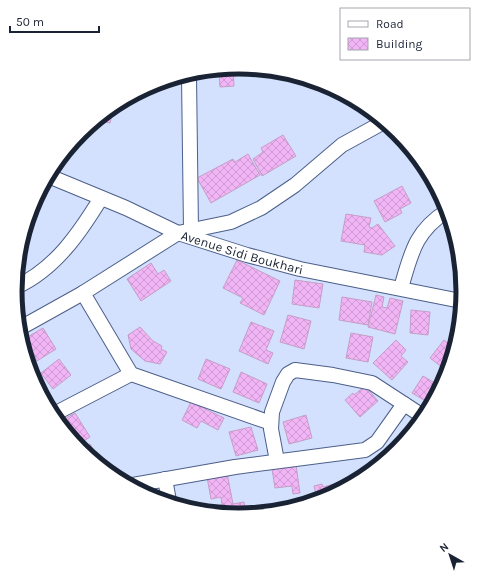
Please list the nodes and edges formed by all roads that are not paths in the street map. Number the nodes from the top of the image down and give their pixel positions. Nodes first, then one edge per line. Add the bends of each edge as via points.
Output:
1 (189, 81) edge
2 (378, 125) edge
3 (54, 178) edge
4 (100, 198) junction
5 (442, 215) edge
6 (185, 231) junction
7 (22, 284) edge
8 (401, 288) junction
9 (83, 293) junction
10 (456, 300) edge
11 (25, 325) edge
12 (131, 374) junction
13 (404, 404) junction
14 (59, 412) edge
15 (418, 413) edge
16 (271, 423) junction
17 (277, 461) junction
18 (165, 480) junction
19 (139, 484) edge
20 (168, 497) edge

1 - 6 street
2 - 6 street via 342,145 295,185 261,208 231,222
3 - 4 street
4 - 6 street
4 - 7 street via 78,234 62,253
5 - 8 street via 430,224 414,244
6 - 8 street, Avenue Sidi Boukhari via 272,262
6 - 9 street, Avenue Sidi Boukhari
8 - 10 street, Avenue Sidi Boukhari
9 - 11 street, Avenue Sidi Boukhari
9 - 12 street
12 - 14 street
12 - 16 street
13 - 15 street
13 - 16 street via 369,382 296,370 288,374 283,382
13 - 17 street via 380,438 369,448
16 - 17 street
17 - 18 street
18 - 19 street
18 - 20 street

